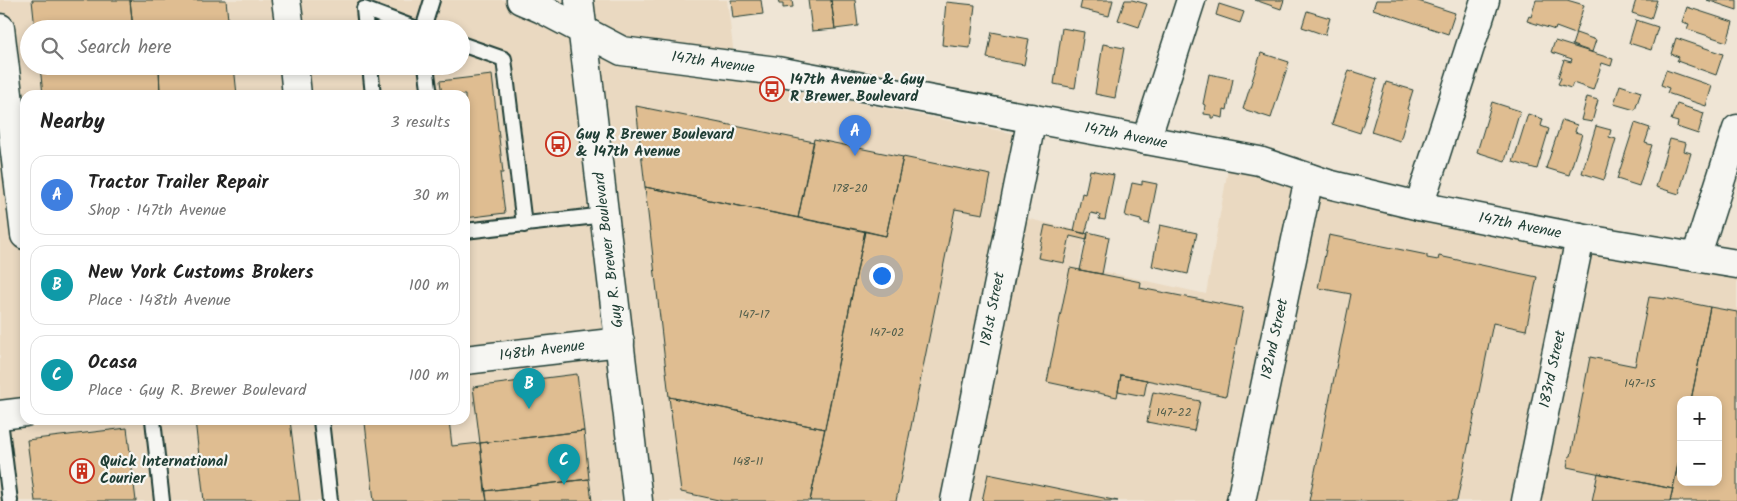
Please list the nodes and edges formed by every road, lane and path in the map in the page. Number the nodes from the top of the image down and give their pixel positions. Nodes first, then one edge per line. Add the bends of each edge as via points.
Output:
1 (286, 0) edge
2 (432, 0) edge
3 (521, 0) edge
4 (579, 0) edge
5 (1191, 0) edge
6 (1485, 0) edge
7 (289, 20) edge
8 (365, 20) edge
9 (393, 20) edge
10 (425, 20) edge
11 (0, 28) edge
12 (582, 31) junction
13 (470, 47) edge
14 (295, 75) edge
15 (371, 75) edge
16 (427, 75) edge
17 (296, 90) edge
18 (373, 90) edge
19 (429, 90) edge
20 (1032, 118) junction
21 (1737, 129) edge
22 (1146, 140) junction
23 (1309, 178) junction
24 (20, 194) edge
25 (1419, 206) junction
26 (605, 215) junction
27 (524, 224) junction
28 (470, 230) edge
29 (1580, 238) junction
30 (1696, 257) junction
31 (1737, 264) edge
32 (620, 342) junction
33 (470, 359) edge
34 (20, 413) edge
35 (0, 415) edge
36 (0, 420) edge
37 (154, 425) edge
38 (322, 425) edge
39 (10, 501) edge
40 (162, 501) edge
41 (330, 501) edge
42 (638, 501) edge
43 (955, 501) edge
44 (1241, 501) edge
45 (1526, 501) edge

1 - 7 street
2 - 10 lane
3 - 12 street, 147th Avenue
4 - 12 street, Guy R. Brewer Boulevard
5 - 22 street
6 - 25 street
8 - 9 lane via 364,9
11 - 24 street
12 - 20 street, 147th Avenue via 622,51 777,71
12 - 26 street, Guy R. Brewer Boulevard
13 - 27 lane via 504,59
14 - 17 street
15 - 18 lane
16 - 19 lane
20 - 22 street, 147th Avenue
20 - 43 street, 181st Street
21 - 30 street
22 - 23 street, 147th Avenue via 1259,161
23 - 25 street, 147th Avenue
23 - 44 street, 182nd Street
25 - 29 street, 147th Avenue
26 - 27 lane
26 - 32 street, Guy R. Brewer Boulevard
27 - 28 lane
29 - 30 street, 147th Avenue
29 - 45 street, 183rd Street
30 - 31 street, 147th Avenue
32 - 33 street, 148th Avenue
32 - 42 street, Guy R. Brewer Boulevard
34 - 35 street
36 - 39 lane
37 - 40 lane
38 - 41 lane

